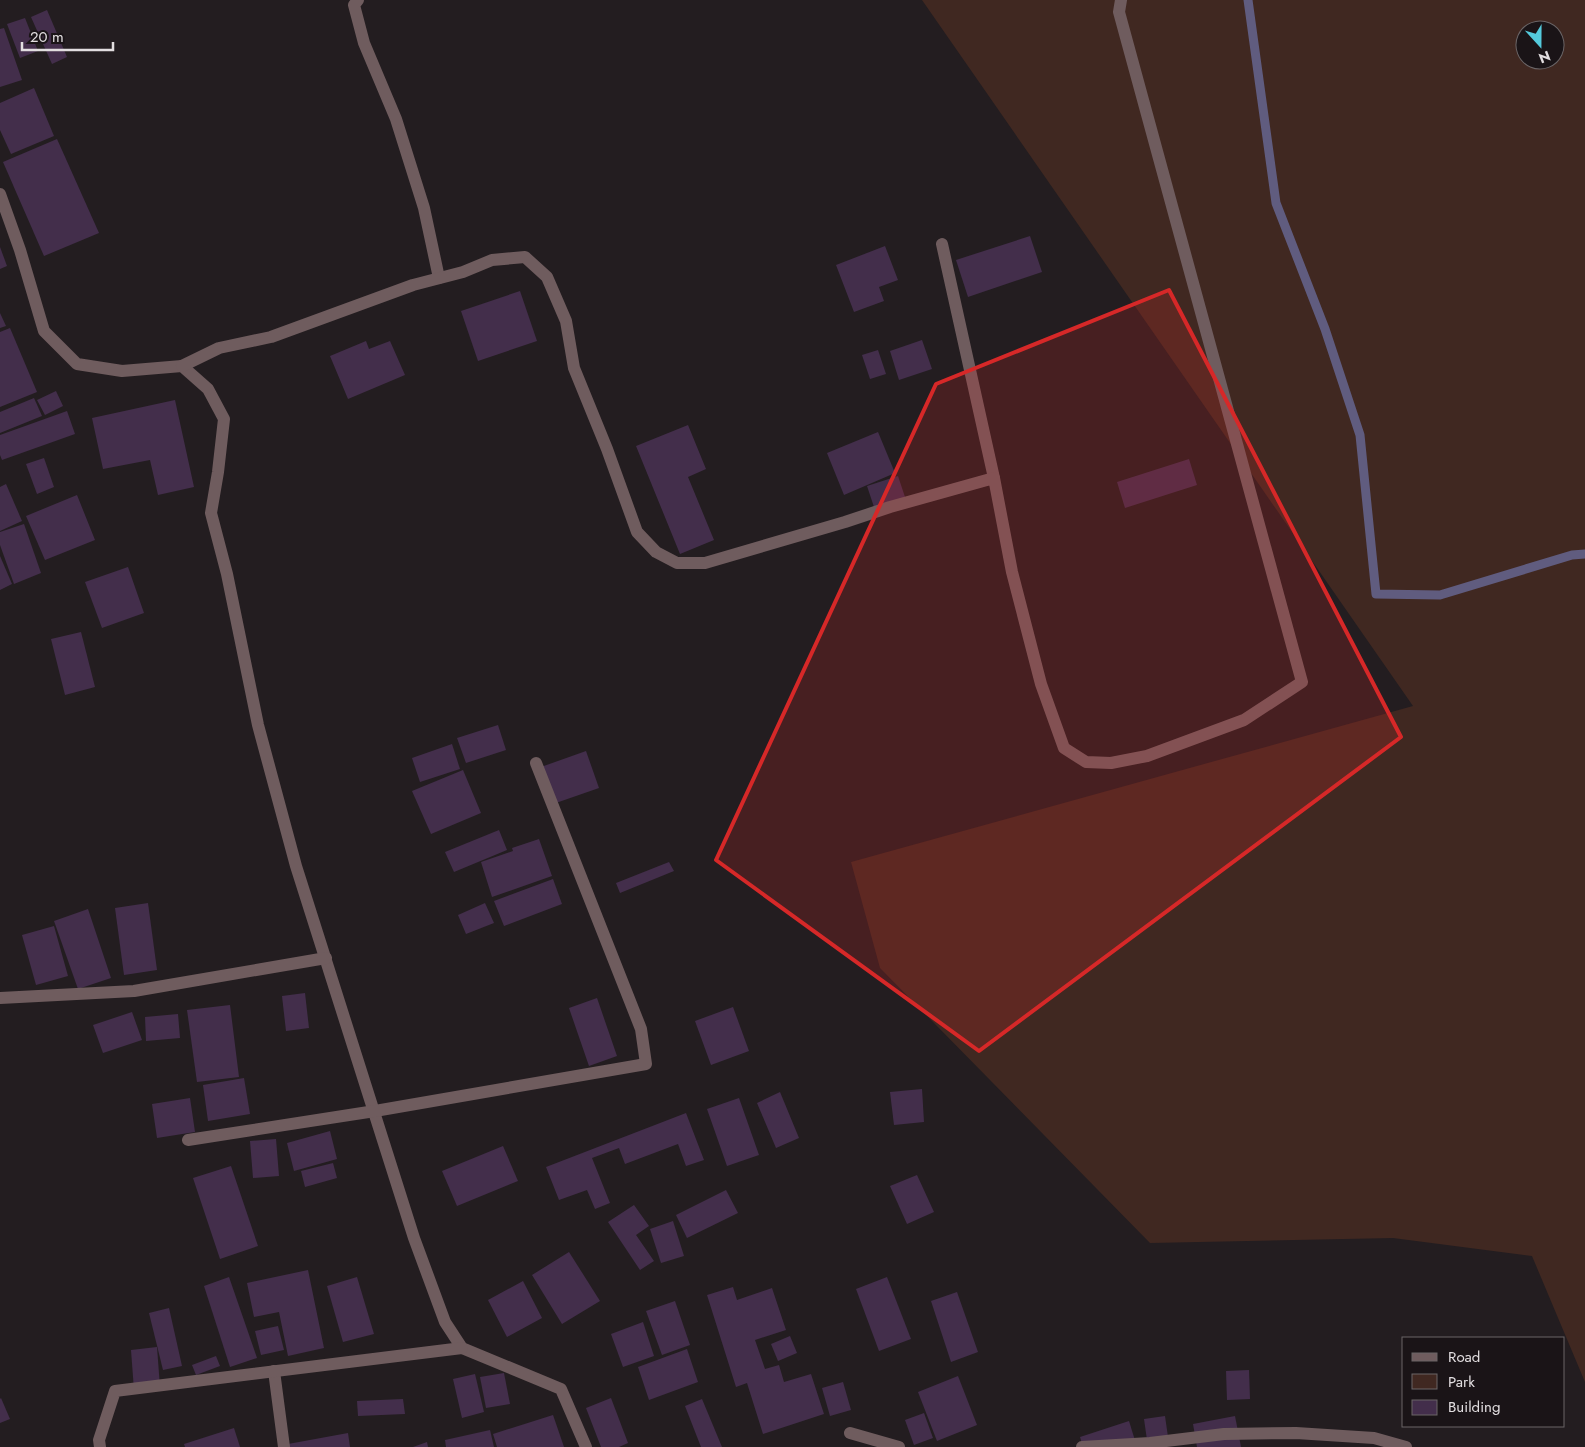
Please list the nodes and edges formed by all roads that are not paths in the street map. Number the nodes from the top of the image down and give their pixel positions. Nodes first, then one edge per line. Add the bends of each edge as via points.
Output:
1 (358, 0) edge
2 (1121, 0) edge
3 (0, 194) edge
4 (942, 244) dead end
5 (439, 278) junction
6 (182, 366) junction
7 (994, 478) junction
8 (536, 763) dead end
9 (326, 958) junction
10 (0, 998) edge
11 (375, 1111) junction
12 (188, 1140) dead end
13 (462, 1348) junction
14 (274, 1371) junction
15 (850, 1433) dead end
16 (100, 1447) edge
17 (284, 1447) edge
18 (586, 1447) edge
19 (899, 1447) edge
20 (1082, 1447) edge
21 (1406, 1447) edge

1 - 5 street via 354,5 364,43 401,137 424,208
2 - 7 street via 1118,12 1302,682 1244,720 1146,756 1111,763 1086,762 1064,748 1041,684 1012,572
3 - 6 street via 44,330 77,364 122,371
4 - 7 street
5 - 6 street via 271,337 219,348
5 - 7 street via 492,260 525,257 547,276 566,320 574,368 637,532 656,552 677,562 705,563
6 - 9 street via 208,389 224,419 210,513 227,574 258,725 296,866
8 - 11 street via 641,1029 646,1064
9 - 10 street via 134,992
9 - 11 street
11 - 12 street
11 - 13 street via 414,1238 445,1322
13 - 14 street
13 - 18 street via 561,1389
14 - 16 street via 115,1391 99,1440
14 - 17 street
15 - 19 street
20 - 21 street via 1224,1434 1296,1433 1374,1438

